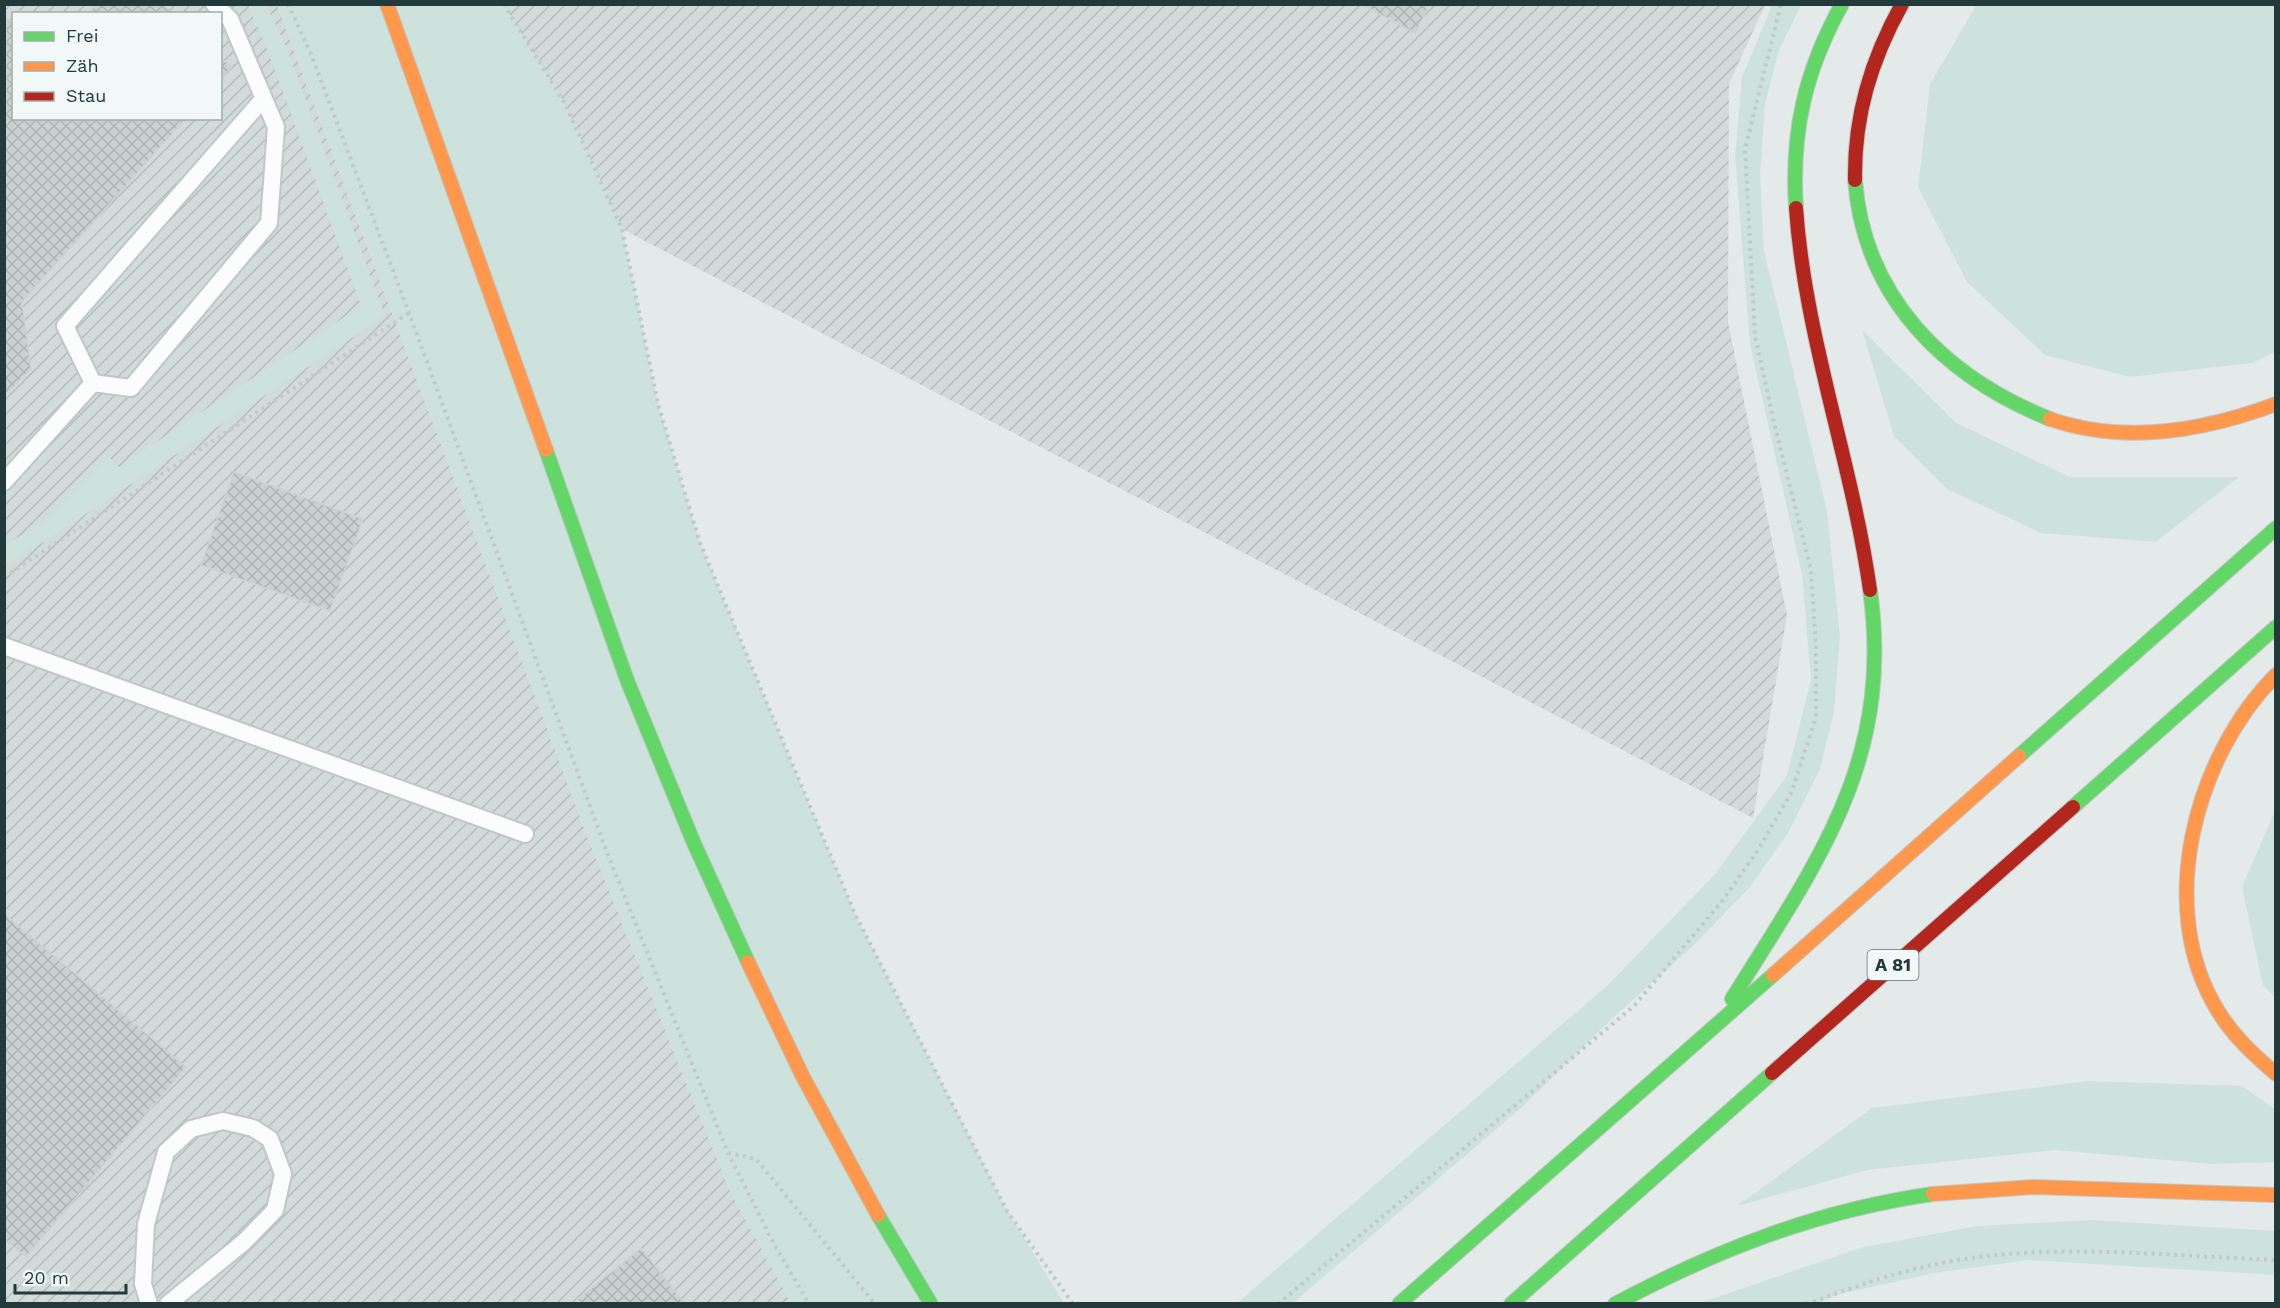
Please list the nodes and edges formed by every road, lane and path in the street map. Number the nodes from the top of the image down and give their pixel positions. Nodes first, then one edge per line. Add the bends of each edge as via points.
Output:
1 (214, 4) edge
2 (288, 4) edge
3 (387, 4) edge
4 (504, 4) edge
5 (1781, 4) edge
6 (1842, 4) edge
7 (1902, 4) edge
8 (264, 98) junction
9 (409, 313) junction
10 (93, 383) junction
11 (2276, 404) edge
12 (4, 482) edge
13 (2276, 528) edge
14 (4, 577) edge
15 (2276, 627) edge
16 (4, 646) edge
17 (2276, 675) edge
18 (525, 834) dead end
19 (1715, 1027) junction
20 (2276, 1074) edge
21 (728, 1153) junction
22 (2276, 1195) edge
23 (2276, 1260) edge
24 (148, 1304) edge
25 (168, 1304) edge
26 (809, 1304) edge
27 (875, 1304) edge
28 (931, 1304) edge
29 (1073, 1304) edge
30 (1278, 1304) edge
31 (1399, 1304) edge
32 (1511, 1304) edge
33 (1615, 1304) edge
34 (1806, 1304) edge

1 - 8 lane via 230,19
2 - 9 path via 311,54
3 - 28 main road via 626,677 721,909 822,1117 876,1216
4 - 29 path via 565,104 622,229 658,404 700,543 855,914 1008,1210
5 - 30 path via 1745,149 1755,336 1811,570 1816,717 1792,791 1760,848 1723,900 1634,1006
6 - 19 main road via 1821,42 1801,105 1796,162 1797,223 1805,289 1868,564 1874,625 1874,688 1861,756 1840,817 1816,864
7 - 11 main road via 1871,64 1859,112 1855,160 1858,209 1875,260 1923,337 1958,370 2004,402 2048,419 2094,430 2152,433 2201,427
8 - 10 lane via 65,326
8 - 10 lane via 276,127 269,223 131,388
9 - 14 path
9 - 21 path via 606,850
10 - 12 lane
13 - 19 main road
15 - 32 main road, A 81
16 - 18 lane
17 - 20 main road via 2248,705 2227,740 2204,794 2190,844 2185,893 2190,939 2200,978 2223,1022 2252,1057
19 - 31 main road
21 - 26 path
21 - 27 path via 756,1159
22 - 33 main road via 2072,1187 1996,1188 1917,1196 1762,1235
23 - 34 path via 2059,1252 2003,1255 1938,1264
24 - 25 lane via 143,1284 146,1224 166,1152 191,1129 223,1121 253,1128 270,1139 283,1174 275,1210 244,1242

